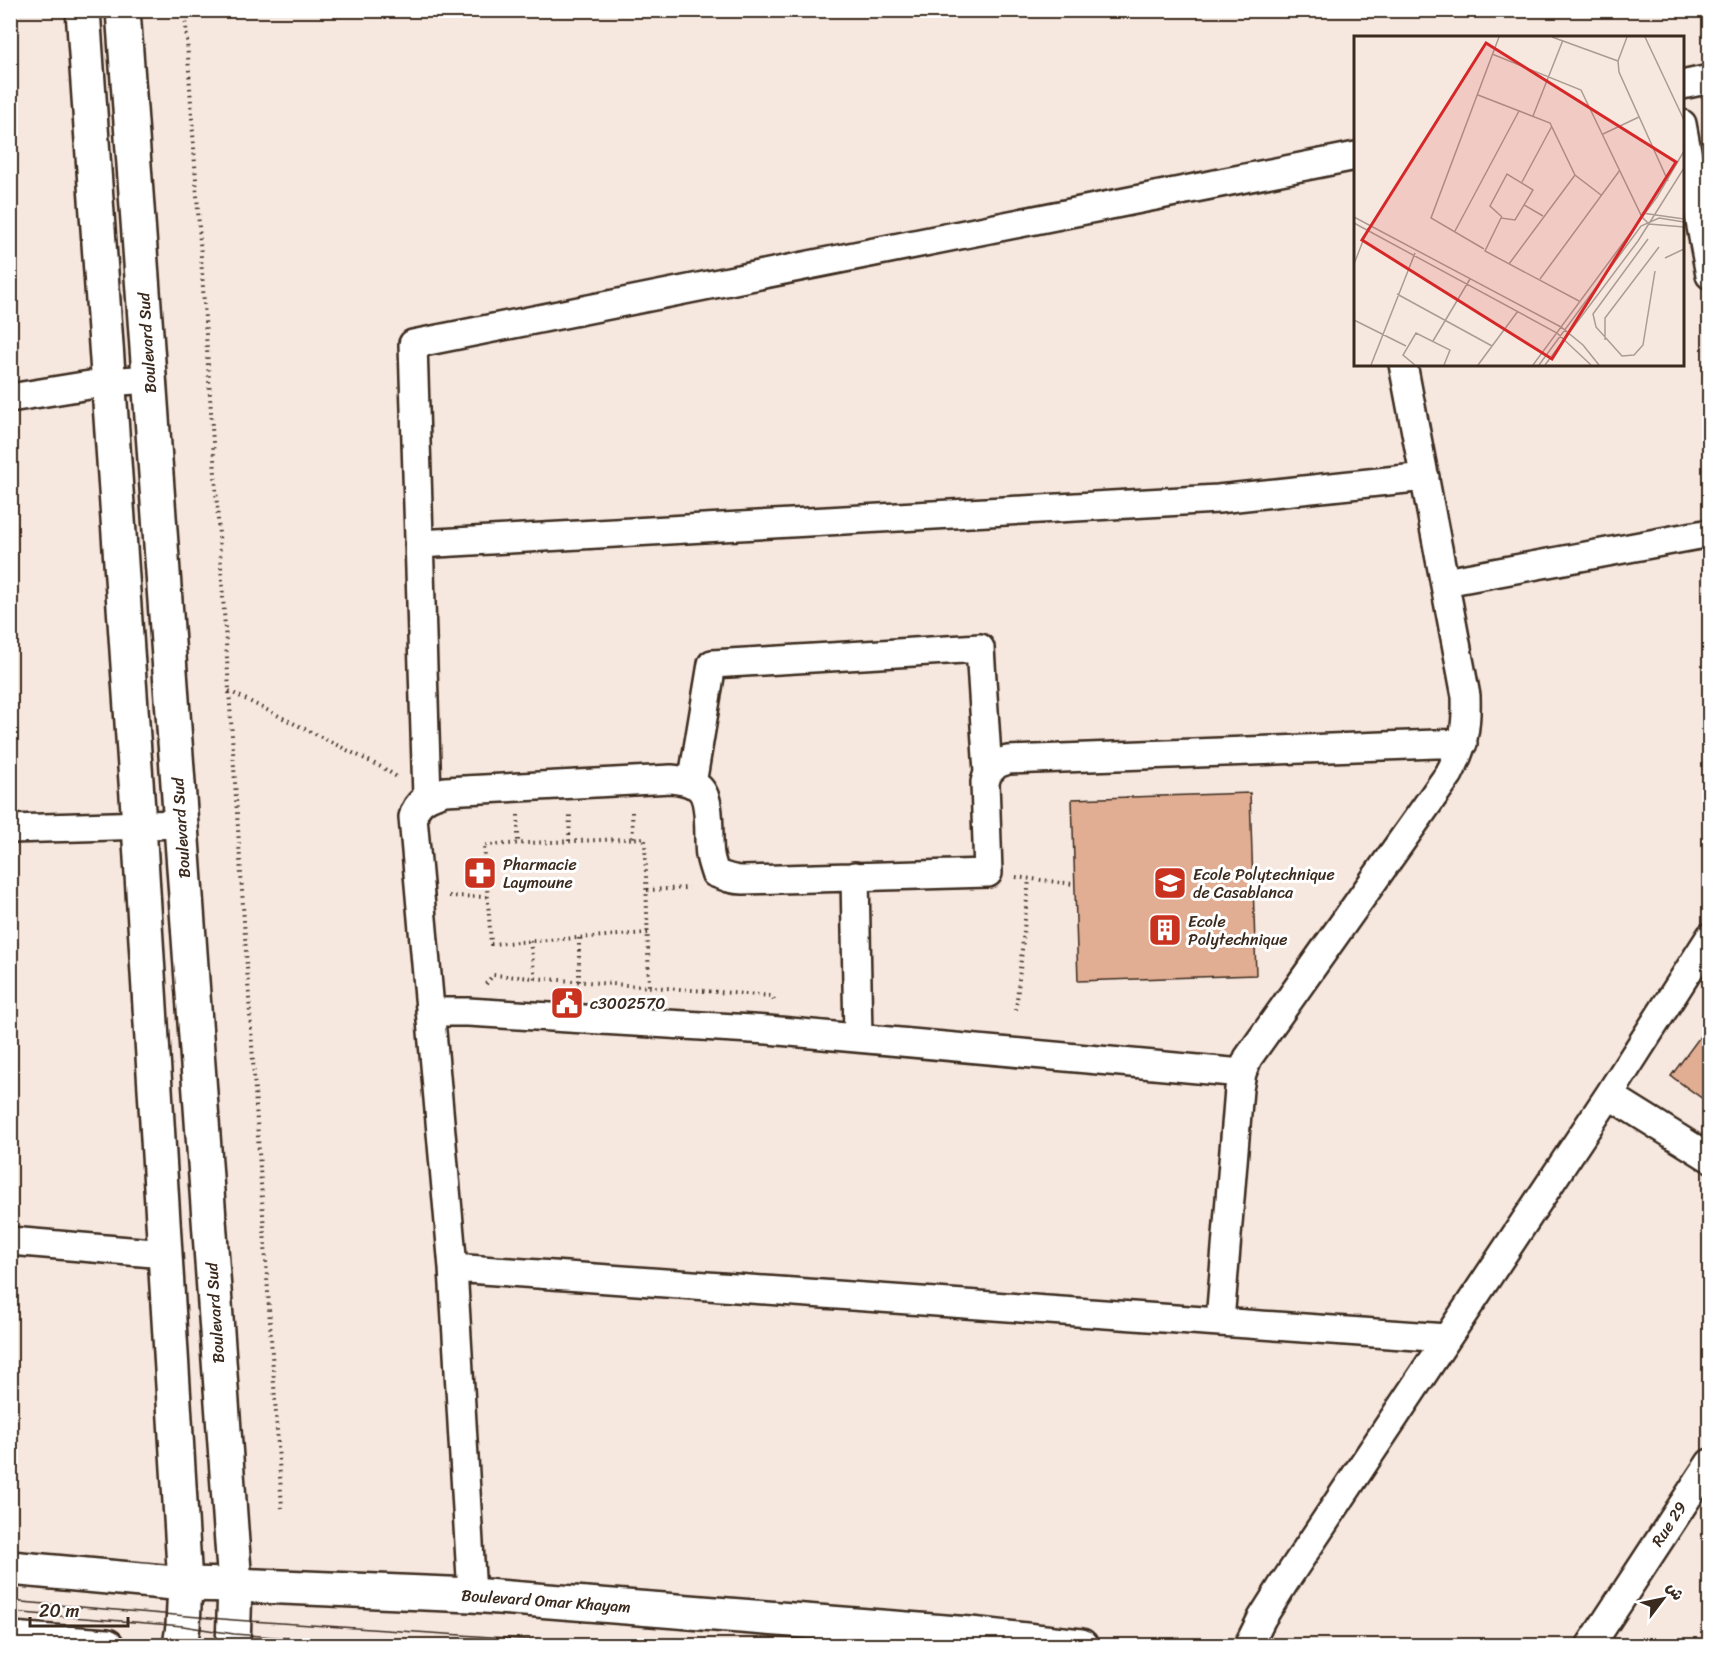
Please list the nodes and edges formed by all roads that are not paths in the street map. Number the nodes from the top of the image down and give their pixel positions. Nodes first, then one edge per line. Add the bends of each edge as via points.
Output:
1 (83, 10) edge
2 (123, 10) edge
3 (1710, 79) edge
4 (1684, 85) edge
5 (1684, 130) edge
6 (1354, 156) edge
7 (1710, 275) edge
8 (1403, 366) edge
9 (149, 379) junction
10 (108, 382) junction
11 (10, 398) edge
12 (1425, 477) junction
13 (1710, 532) edge
14 (419, 544) junction
15 (1445, 582) junction
16 (1462, 743) junction
17 (988, 773) junction
18 (692, 784) junction
19 (427, 797) junction
20 (181, 824) junction
21 (139, 825) junction
22 (10, 829) edge
23 (855, 876) junction
24 (1710, 937) edge
25 (430, 1011) junction
26 (858, 1038) junction
27 (1242, 1072) junction
28 (1609, 1095) junction
29 (1710, 1158) edge
30 (10, 1241) edge
31 (165, 1254) junction
32 (453, 1268) junction
33 (1220, 1321) junction
34 (1446, 1338) junction
35 (1710, 1463) edge
36 (10, 1568) edge
37 (1284, 1583) junction
38 (185, 1584) junction
39 (235, 1585) junction
40 (472, 1595) junction
41 (10, 1639) edge
42 (107, 1646) edge
43 (180, 1646) edge
44 (233, 1646) edge
45 (1081, 1646) edge
46 (1248, 1646) edge
47 (1265, 1646) edge
48 (1590, 1646) edge

1 - 10 main road
2 - 9 main road, Boulevard Sud
3 - 4 street
5 - 7 street
6 - 14 street via 413,344
8 - 12 street
9 - 10 street
9 - 20 main road, Boulevard Sud
10 - 11 street
10 - 21 main road
12 - 14 street via 1218,499
12 - 15 street
13 - 15 street
14 - 19 street
15 - 16 street via 1466,696
16 - 17 street via 1008,760
16 - 27 street via 1449,774 1248,1058
17 - 18 street via 980,648 712,664
17 - 23 street via 988,873
18 - 19 street via 671,779 445,791
18 - 23 street via 704,793 715,873 733,880
19 - 25 street via 418,804 414,817
20 - 21 street
20 - 39 main road, Boulevard Sud
21 - 22 street
21 - 31 main road
23 - 26 street
24 - 28 street
25 - 26 street
25 - 32 street
26 - 27 street
27 - 33 street
28 - 29 street
28 - 34 street
30 - 31 street
31 - 38 main road
32 - 33 street
32 - 40 street
33 - 34 street
34 - 37 street
35 - 48 street, Rue 29
36 - 38 main road, Boulevard Omar Khayam
37 - 46 street
37 - 47 street
38 - 39 main road, Boulevard Omar Khayam
38 - 43 main road
39 - 40 main road, Boulevard Omar Khayam
39 - 44 main road, Boulevard Sud
40 - 45 main road, Boulevard Omar Khayam
41 - 42 main road

